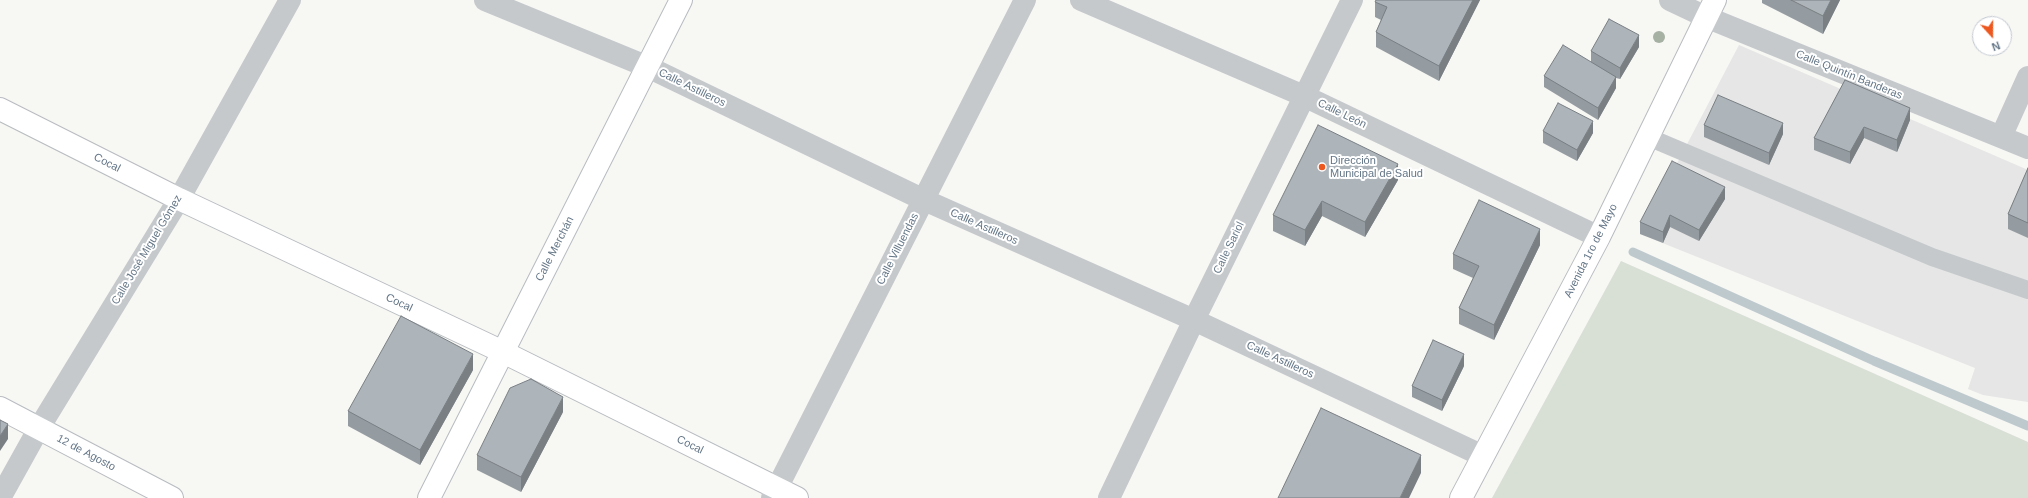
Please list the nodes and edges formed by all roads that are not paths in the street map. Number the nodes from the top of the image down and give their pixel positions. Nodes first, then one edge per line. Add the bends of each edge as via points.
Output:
1 (290, 0) edge
2 (485, 0) edge
3 (681, 0) edge
4 (1025, 0) edge
5 (1081, 0) edge
6 (1352, 0) edge
7 (1670, 0) edge
8 (1710, 9) edge
9 (648, 67) junction
10 (2028, 77) edge
11 (1304, 96) junction
12 (0, 109) edge
13 (1648, 137) junction
14 (2001, 137) junction
15 (2028, 148) edge
16 (179, 199) junction
17 (922, 199) junction
18 (1599, 237) junction
19 (2028, 290) edge
20 (1194, 320) junction
21 (503, 352) junction
22 (0, 408) edge
23 (39, 428) junction
24 (1483, 456) junction
25 (774, 493) edge
26 (0, 498) edge
27 (172, 498) edge
28 (429, 498) edge
29 (797, 498) edge
30 (1109, 498) edge
31 (1461, 498) edge

1 - 16 street, Calle José Miguel Gómez
2 - 9 street, Calle Astilleros
3 - 9 main road, Calle Merchán
4 - 17 street, Calle Villuendas
5 - 11 street, Calle León
6 - 11 street, Calle Sariol
7 - 8 street, Calle Quintín Banderas
8 - 13 main road, Avenida 1ro de Mayo
8 - 14 street, Calle Quintín Banderas
9 - 17 street, Calle Astilleros
9 - 21 main road, Calle Merchán
10 - 14 street
11 - 18 street, Calle León
11 - 20 street, Calle Sariol
12 - 16 main road, Cocal
13 - 18 main road, Avenida 1ro de Mayo
13 - 19 lane via 1932,257
14 - 15 street, Calle Quintín Banderas
16 - 21 main road, Cocal
16 - 23 street, Calle José Miguel Gómez
17 - 20 street, Calle Astilleros
17 - 25 street, Calle Villuendas
18 - 24 main road, Avenida 1ro de Mayo
20 - 24 street, Calle Astilleros
20 - 30 street, Calle Sariol
21 - 25 main road, Cocal
21 - 28 main road, Calle Merchán
22 - 23 main road, 12 de Agosto
23 - 26 street, Calle José Miguel Gómez
23 - 27 main road, 12 de Agosto
24 - 31 main road, Avenida 1ro de Mayo
25 - 29 main road, Cocal

